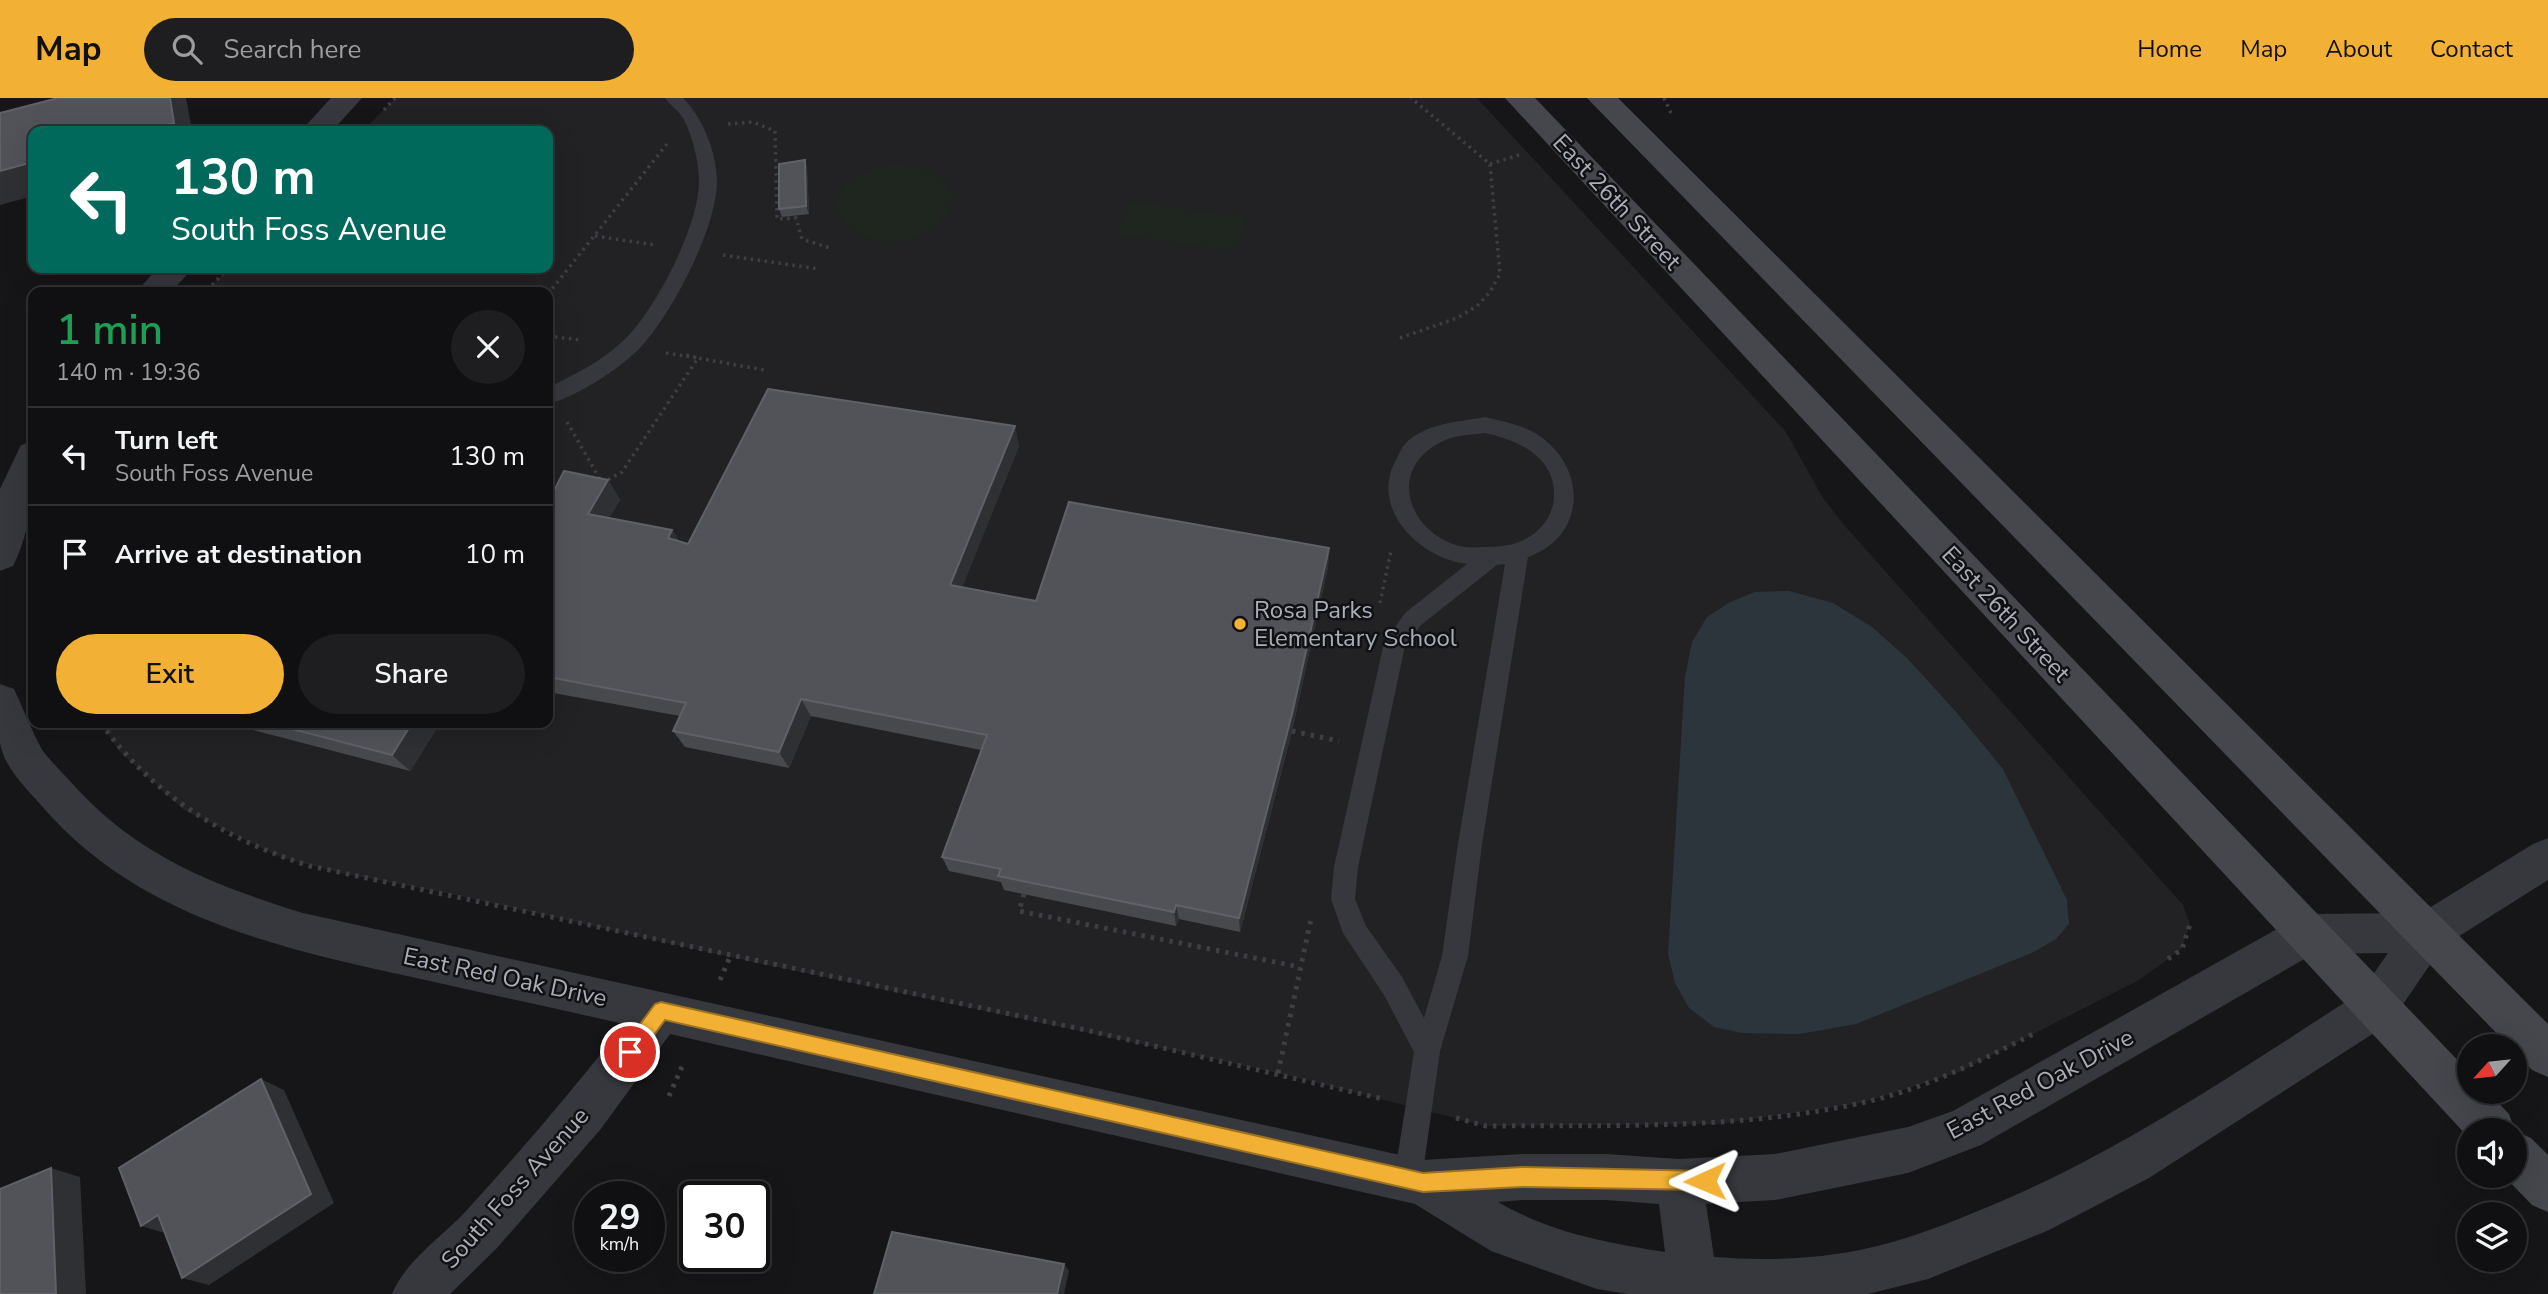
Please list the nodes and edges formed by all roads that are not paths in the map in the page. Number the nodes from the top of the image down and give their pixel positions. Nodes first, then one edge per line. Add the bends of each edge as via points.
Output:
1 (348, 98) edge
2 (673, 98) edge
3 (1519, 98) edge
4 (1601, 98) edge
5 (320, 126) edge
6 (172, 273) edge
7 (157, 287) edge
8 (553, 394) edge
9 (28, 465) edge
10 (1518, 553) junction
11 (0, 556) edge
12 (1490, 558) junction
13 (0, 702) edge
14 (2548, 856) edge
15 (2427, 933) junction
16 (2308, 934) junction
17 (2376, 1007) junction
18 (661, 1010) junction
19 (1427, 1051) junction
20 (2548, 1055) edge
21 (2482, 1118) edge
22 (2527, 1167) edge
23 (1416, 1181) junction
24 (1679, 1182) junction
25 (2548, 1189) edge
26 (1693, 1287) edge
27 (415, 1294) edge

1 - 5 street
2 - 8 lane via 690,115 708,180 704,212 687,256 664,300 633,343 605,366
3 - 16 main road, East 26th Street
4 - 15 main road
6 - 7 street
9 - 11 street
10 - 12 lane
10 - 12 lane via 1541,541 1558,524 1566,503 1564,481 1553,460 1535,443 1485,425 1433,433 1413,447 1400,465 1395,486 1400,508 1413,528 1434,544 1461,555
10 - 19 lane via 1455,956
12 - 19 lane via 1413,619 1395,643 1346,867 1343,899 1356,933 1393,986
13 - 18 street, East Red Oak Drive via 27,762 90,831 158,877 221,907 303,933
14 - 15 street
15 - 16 street, East Red Oak Drive
15 - 17 street
15 - 20 main road
16 - 17 main road, East 26th Street
16 - 24 street, East Red Oak Drive via 1965,1129 1908,1150 1849,1164 1775,1177
17 - 21 main road, East 26th Street
17 - 26 street, East Red Oak Drive via 2133,1162 2031,1214 1928,1255 1837,1278
18 - 23 street, East Red Oak Drive
18 - 27 street, South Foss Avenue via 584,1114 480,1231
19 - 23 lane via 1418,1108
22 - 25 main road
23 - 24 street, East Red Oak Drive via 1564,1177
23 - 26 street, East Red Oak Drive via 1508,1234 1597,1265
24 - 26 street

